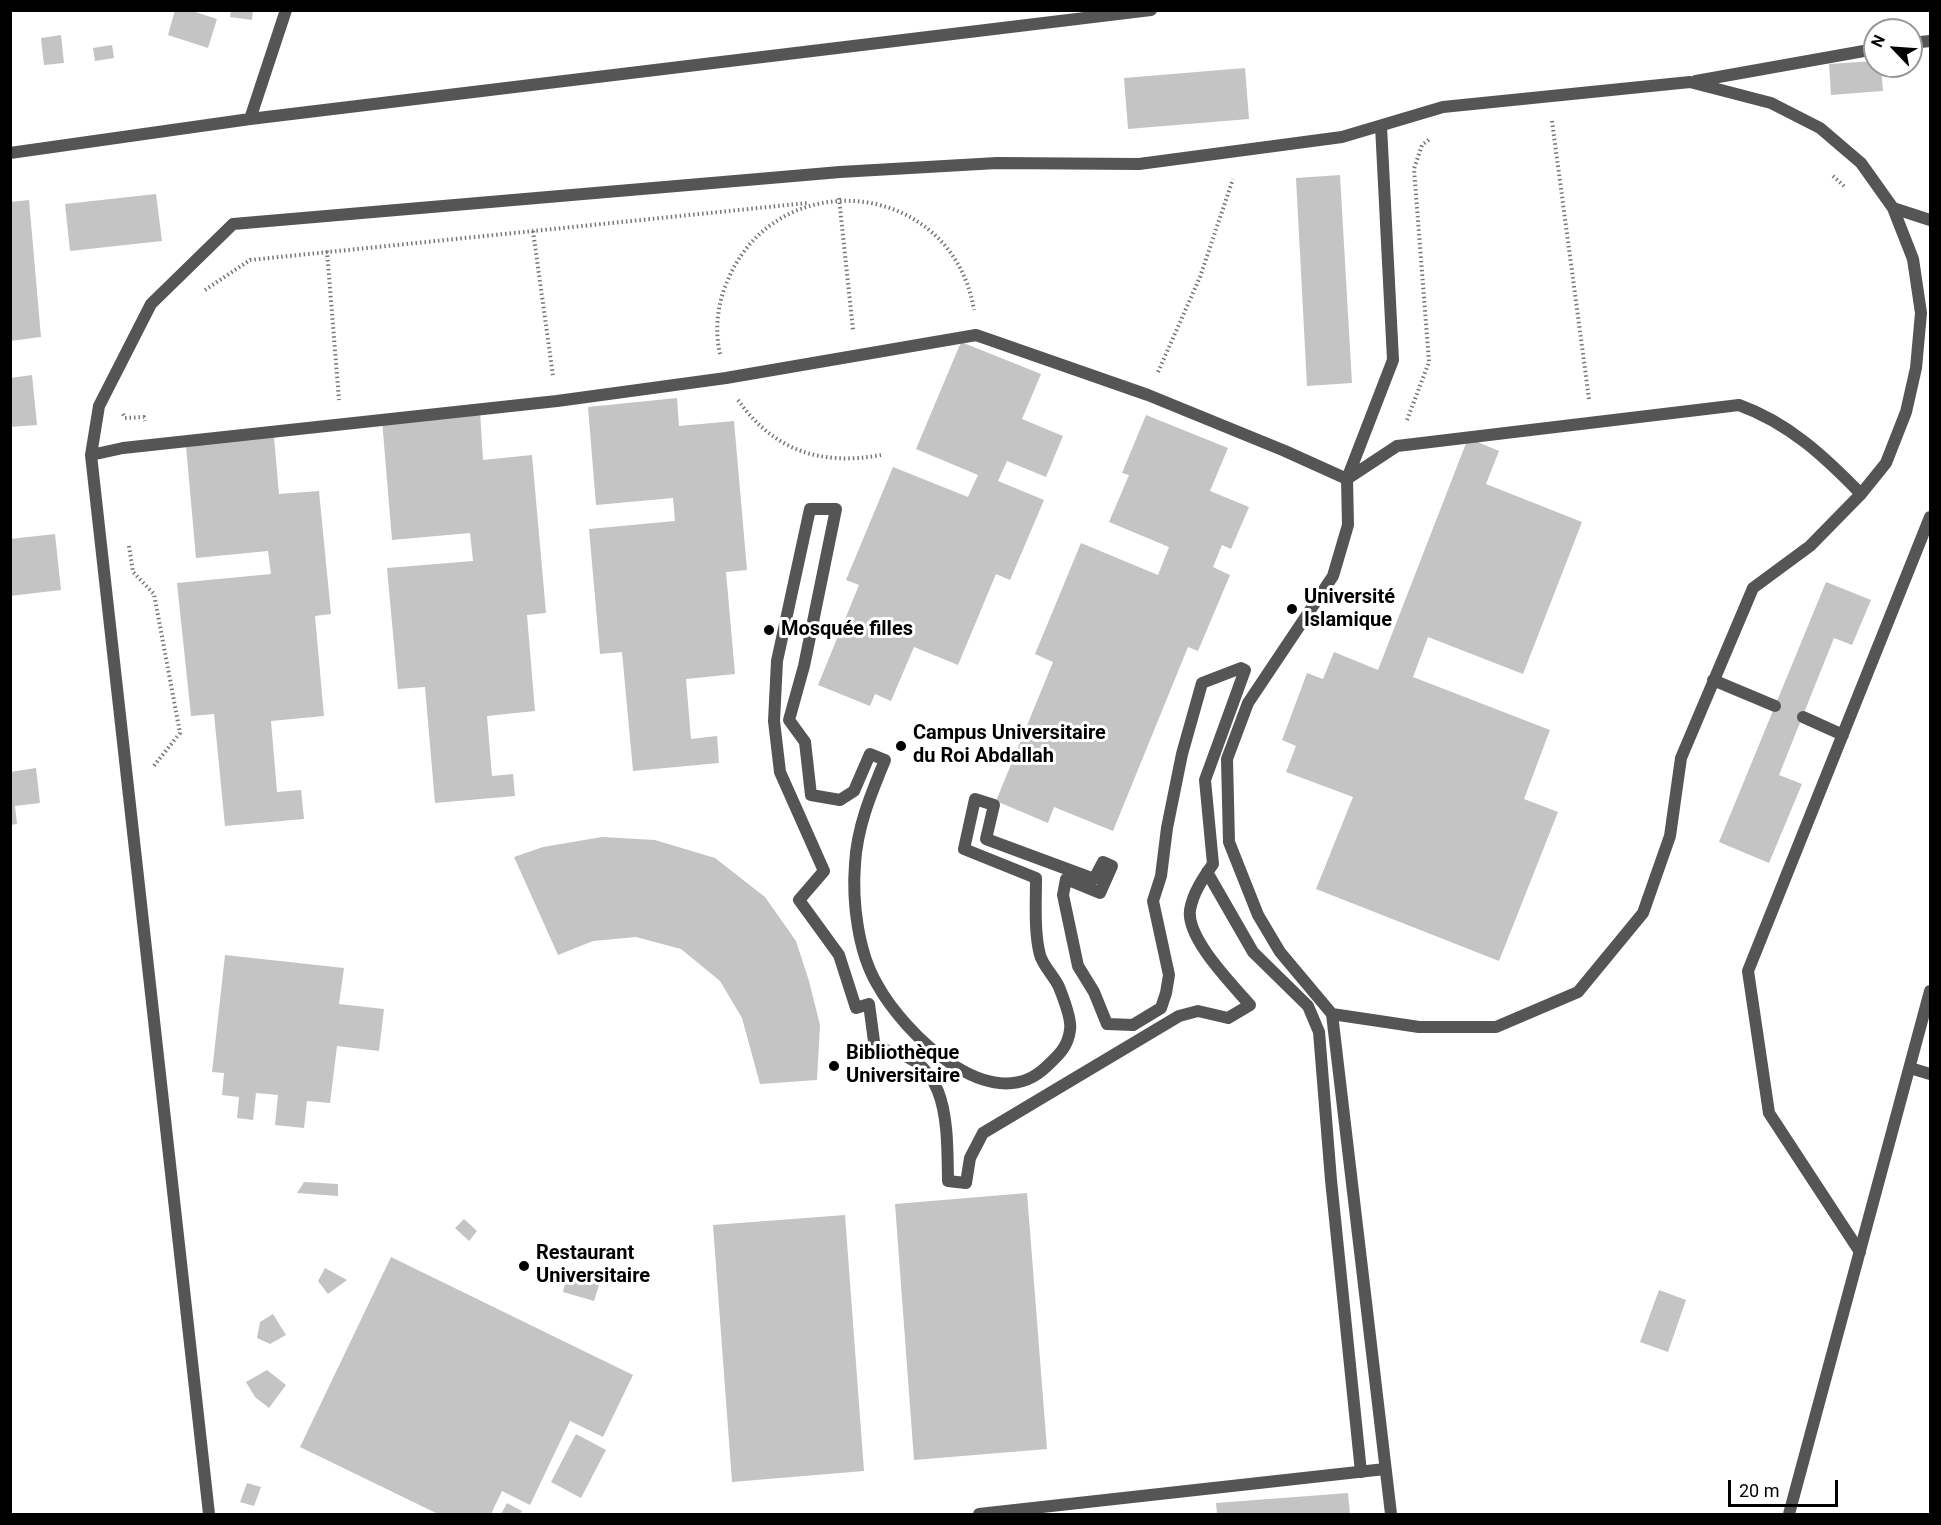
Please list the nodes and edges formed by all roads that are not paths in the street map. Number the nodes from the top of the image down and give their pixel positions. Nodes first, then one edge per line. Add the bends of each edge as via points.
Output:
1 (286, 10) edge
2 (1151, 10) edge
3 (1863, 52) edge
4 (1690, 82) junction
5 (250, 119) junction
6 (1381, 126) junction
7 (10, 153) edge
8 (1893, 208) junction
9 (1930, 220) edge
10 (91, 454) junction
11 (1347, 479) junction
12 (1861, 494) junction
13 (1930, 517) edge
14 (1713, 680) junction
15 (1775, 706) dead end
16 (1803, 717) dead end
17 (1843, 735) junction
18 (1207, 872) junction
19 (1930, 991) edge
20 (1332, 1014) junction
21 (1910, 1068) junction
22 (1930, 1074) edge
23 (1860, 1252) junction
24 (1385, 1469) junction
25 (1361, 1472) junction
26 (209, 1515) edge
27 (979, 1515) edge
28 (1391, 1515) edge
29 (1789, 1515) edge

1 - 5 street
2 - 5 street
3 - 4 street
4 - 6 street via 1443,107
4 - 8 street via 1772,103 1820,128 1861,163
5 - 7 street
6 - 10 street via 1342,137 1139,164 997,163 840,172 233,224 152,304 99,406
6 - 11 street via 1393,360
8 - 9 street
8 - 12 street via 1913,259 1921,313 1916,368 1906,412 1886,463
10 - 11 street via 557,401 726,378 976,334 1148,395
10 - 26 street
11 - 12 street via 1397,446 1739,405 1765,414 1817,449
11 - 20 street via 1348,525 1333,576 1248,703 1227,759 1228,842 1258,915 1280,952
12 - 14 street via 1810,546 1753,588
13 - 17 street
14 - 15 street
14 - 20 street via 1681,758 1671,836 1643,913 1578,992 1496,1027 1419,1027
16 - 17 street
17 - 23 street via 1748,971 1769,1113
18 - 18 street via 1213,864 1205,780 1245,670 1241,668 1202,682 1182,754 1161,876 1153,901 1169,975 1161,1008 1133,1025 1107,1024 1078,966 1063,895 1066,879 1100,893 1112,867 1103,862 1094,879 986,839 993,805 975,800 964,849 1036,878 1040,957 1059,987 1071,1028 1064,1051 1040,1074 1019,1082 995,1084 974,1077 945,1059 899,1018 872,974 863,947 855,895 855,864 865,808 885,760 870,754 854,791 840,800 811,795 805,742 789,720 836,509 810,509 777,661 774,721 780,772 824,871 800,900 839,955 856,1008 869,1004 874,1049 910,1057 932,1076 941,1097 948,1181 966,1183 970,1158 983,1133 1179,1016 1198,1011 1228,1018 1250,1005 1200,945 1190,912
18 - 25 street via 1253,952 1308,1006 1319,1032
19 - 21 street
20 - 24 street
21 - 22 street
21 - 23 street
23 - 29 street
24 - 25 street
24 - 28 street
25 - 27 street

